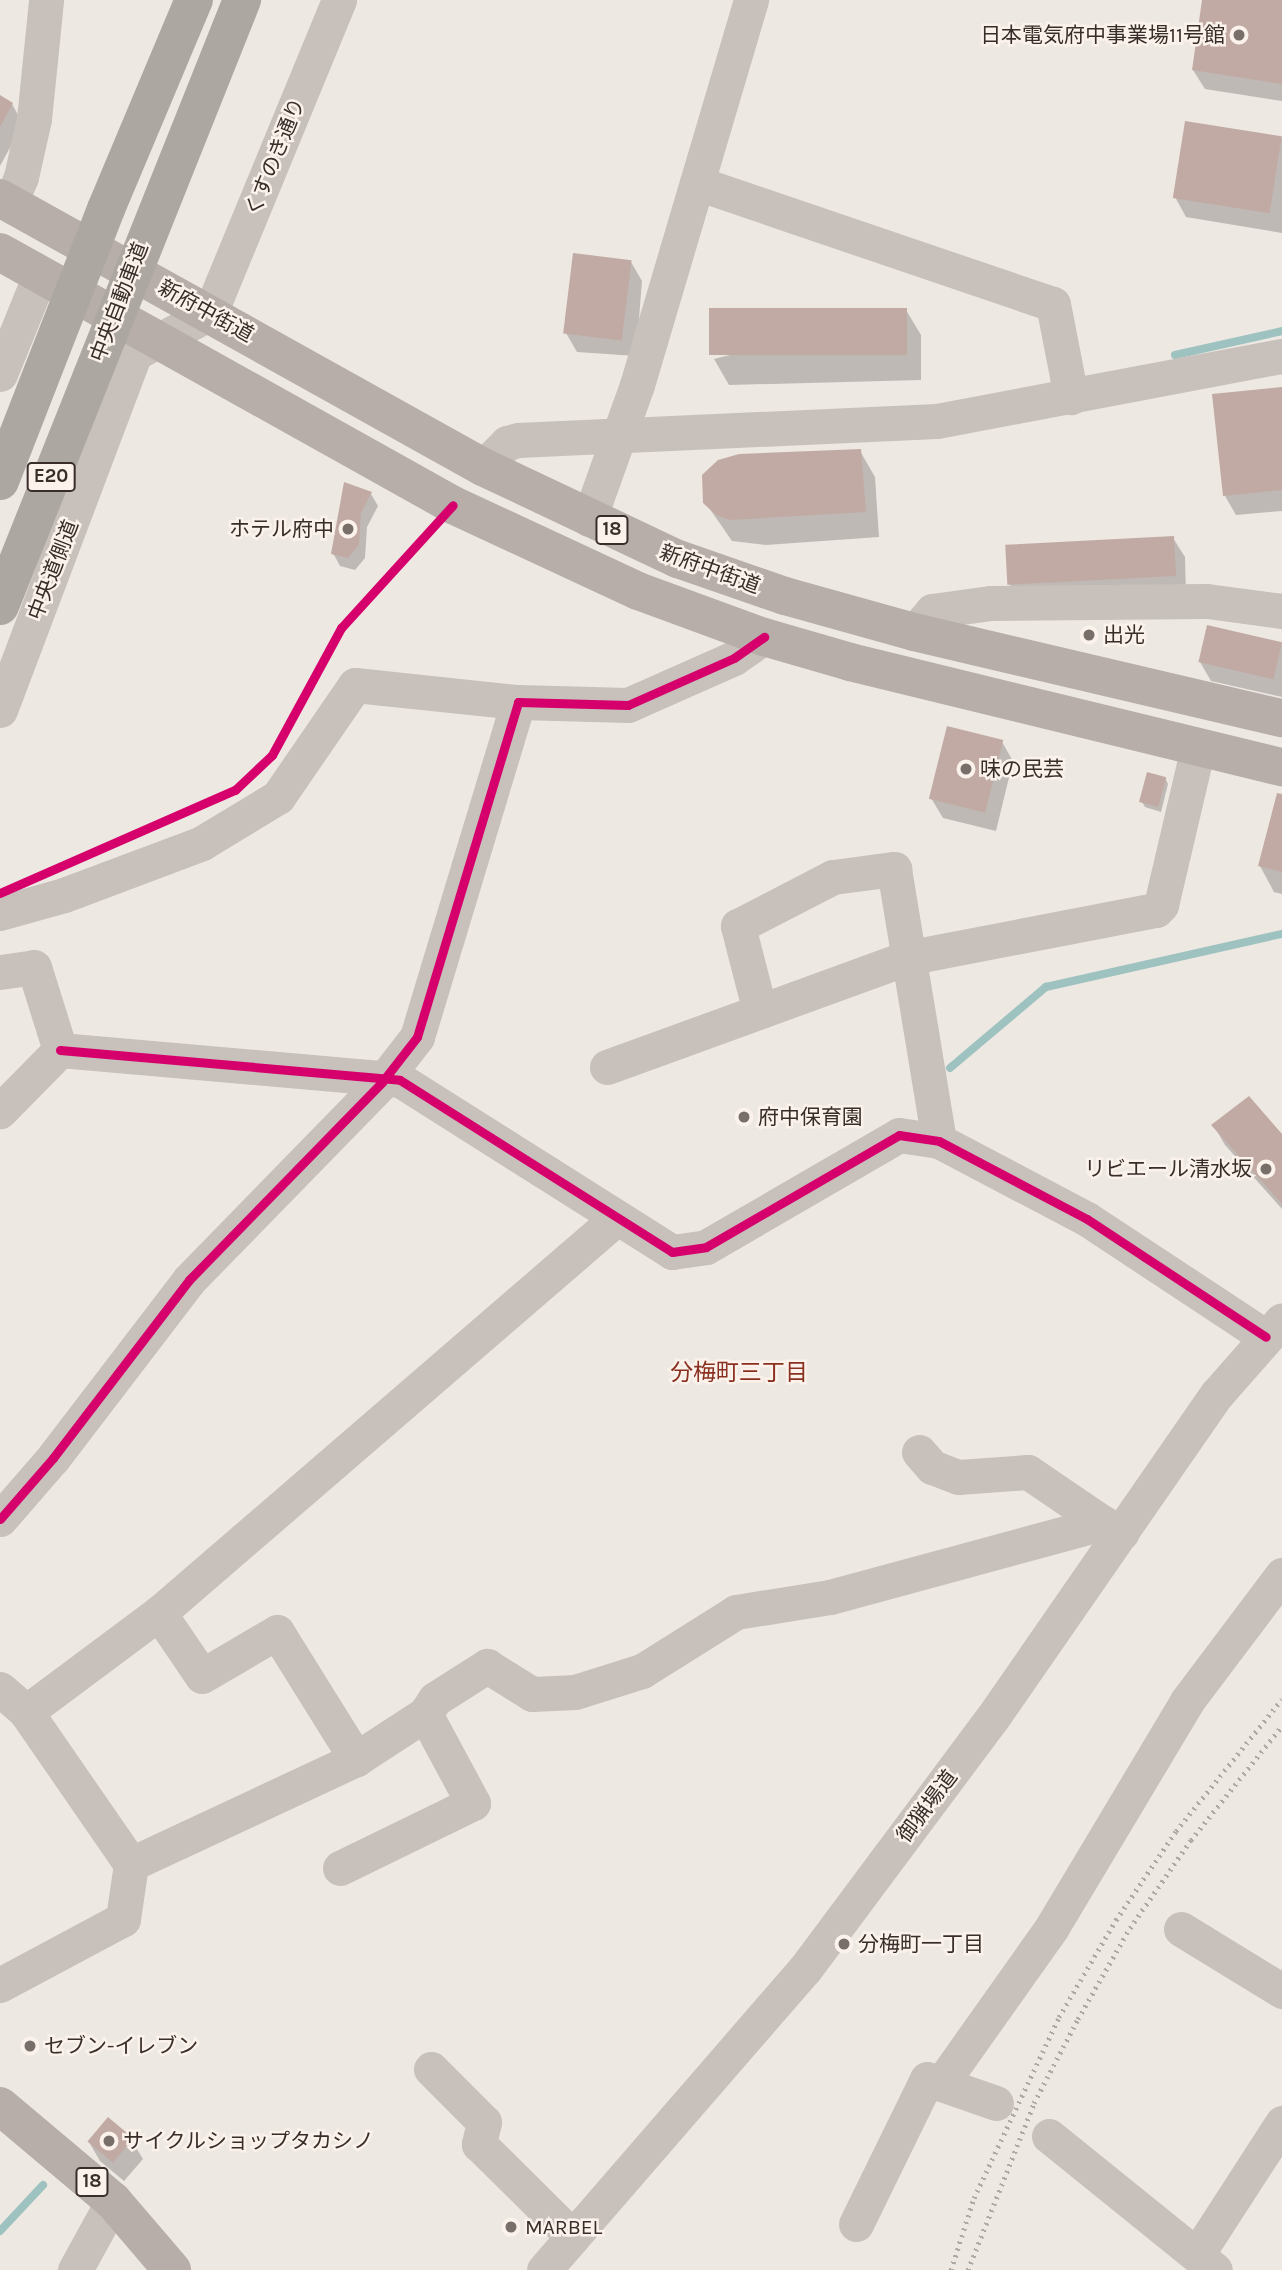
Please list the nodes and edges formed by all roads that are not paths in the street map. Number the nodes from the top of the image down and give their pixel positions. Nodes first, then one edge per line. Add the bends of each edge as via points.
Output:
1 (46, 0) edge
2 (194, 0) edge
3 (242, 0) edge
4 (339, 0) edge
5 (751, 0) edge
6 (697, 183) junction
7 (5, 200) edge
8 (0, 252) edge
9 (40, 275) junction
10 (210, 313) junction
11 (158, 339) junction
12 (1282, 356) edge
13 (0, 373) edge
14 (1071, 397) junction
15 (617, 436) junction
16 (483, 467) junction
17 (0, 481) edge
18 (589, 519) junction
19 (0, 606) edge
20 (1282, 611) edge
21 (914, 632) junction
22 (764, 637) junction
23 (518, 702) junction
24 (0, 710) edge
25 (1282, 718) edge
26 (1198, 747) junction
27 (1282, 767) edge
28 (0, 913) edge
29 (906, 958) junction
30 (0, 972) edge
31 (759, 1008) junction
32 (60, 1050) junction
33 (607, 1067) dead end
34 (386, 1076) junction
35 (0, 1111) edge
36 (939, 1141) junction
37 (617, 1218) junction
38 (1274, 1328) edge
39 (919, 1452) dead end
40 (0, 1519) edge
41 (1112, 1528) junction
42 (1282, 1575) edge
43 (159, 1613) junction
44 (0, 1689) edge
45 (26, 1712) junction
46 (425, 1714) junction
47 (356, 1759) junction
48 (131, 1864) junction
49 (340, 1868) dead end
50 (1181, 1929) dead end
51 (0, 1985) edge
52 (1282, 1991) edge
53 (431, 2069) dead end
54 (941, 2084) junction
55 (996, 2103) dead end
56 (0, 2106) edge
57 (1282, 2123) edge
58 (1049, 2136) dead end
59 (113, 2201) junction
60 (856, 2224) dead end
61 (573, 2237) junction
62 (1205, 2264) edge
63 (75, 2270) edge
64 (172, 2270) edge
65 (544, 2270) edge

1 - 7 street via 34,119 21,177
2 - 17 highway, E20
3 - 19 highway, 中央自動車道 / E20
4 - 10 street, くすのき通り
5 - 6 street
6 - 14 street via 1053,304
6 - 15 street via 637,385
7 - 10 main road, 新府中街道 / 18
8 - 9 main road, 18
9 - 11 main road, 18
9 - 13 street
10 - 11 street, 中央道側道
10 - 16 main road, 新府中街道 / 18
11 - 22 main road, 18 via 478,518 605,577
11 - 24 street, 中央道側道 via 135,353
12 - 14 street
14 - 15 street via 937,421
15 - 16 street via 517,440 507,443
15 - 18 street
16 - 18 main road, 新府中街道 / 18
18 - 21 main road, 新府中街道 / 18 via 732,578
20 - 21 street via 1207,601 992,603 932,611
21 - 25 main road, 新府中街道 / 18
22 - 23 street via 734,658 628,705
22 - 26 main road, 18
23 - 28 street via 355,685 278,796 202,843 64,895
23 - 34 street via 417,1037
26 - 27 main road, 18
26 - 29 street via 1161,905 1156,910
29 - 31 street
29 - 31 street via 894,869 833,877 738,926
29 - 36 street
30 - 32 street via 34,967
31 - 33 street
32 - 34 street
32 - 35 street
34 - 37 street via 400,1080
34 - 40 street via 189,1280
36 - 37 street via 899,1135 706,1247 672,1252
36 - 38 street via 1087,1219
37 - 43 street
38 - 41 street, 御猟場道
39 - 41 street via 932,1467 958,1477 1028,1472
41 - 46 street via 830,1597 736,1612 642,1671 575,1692 531,1694 487,1666 435,1699
41 - 61 street, 御猟場道 via 993,1717 805,1969
42 - 54 street via 1187,1701 1052,1927
43 - 45 street
43 - 47 street via 202,1676 277,1632
44 - 45 street
45 - 48 street
46 - 47 street
46 - 49 street via 472,1803
47 - 48 street
48 - 51 street via 123,1919
50 - 52 street
53 - 61 street via 484,2122 479,2144
54 - 55 street
54 - 60 street via 927,2079
56 - 59 main road, 18
57 - 62 street
58 - 62 street
59 - 63 street
59 - 64 main road, 18
61 - 65 street, 御猟場道

